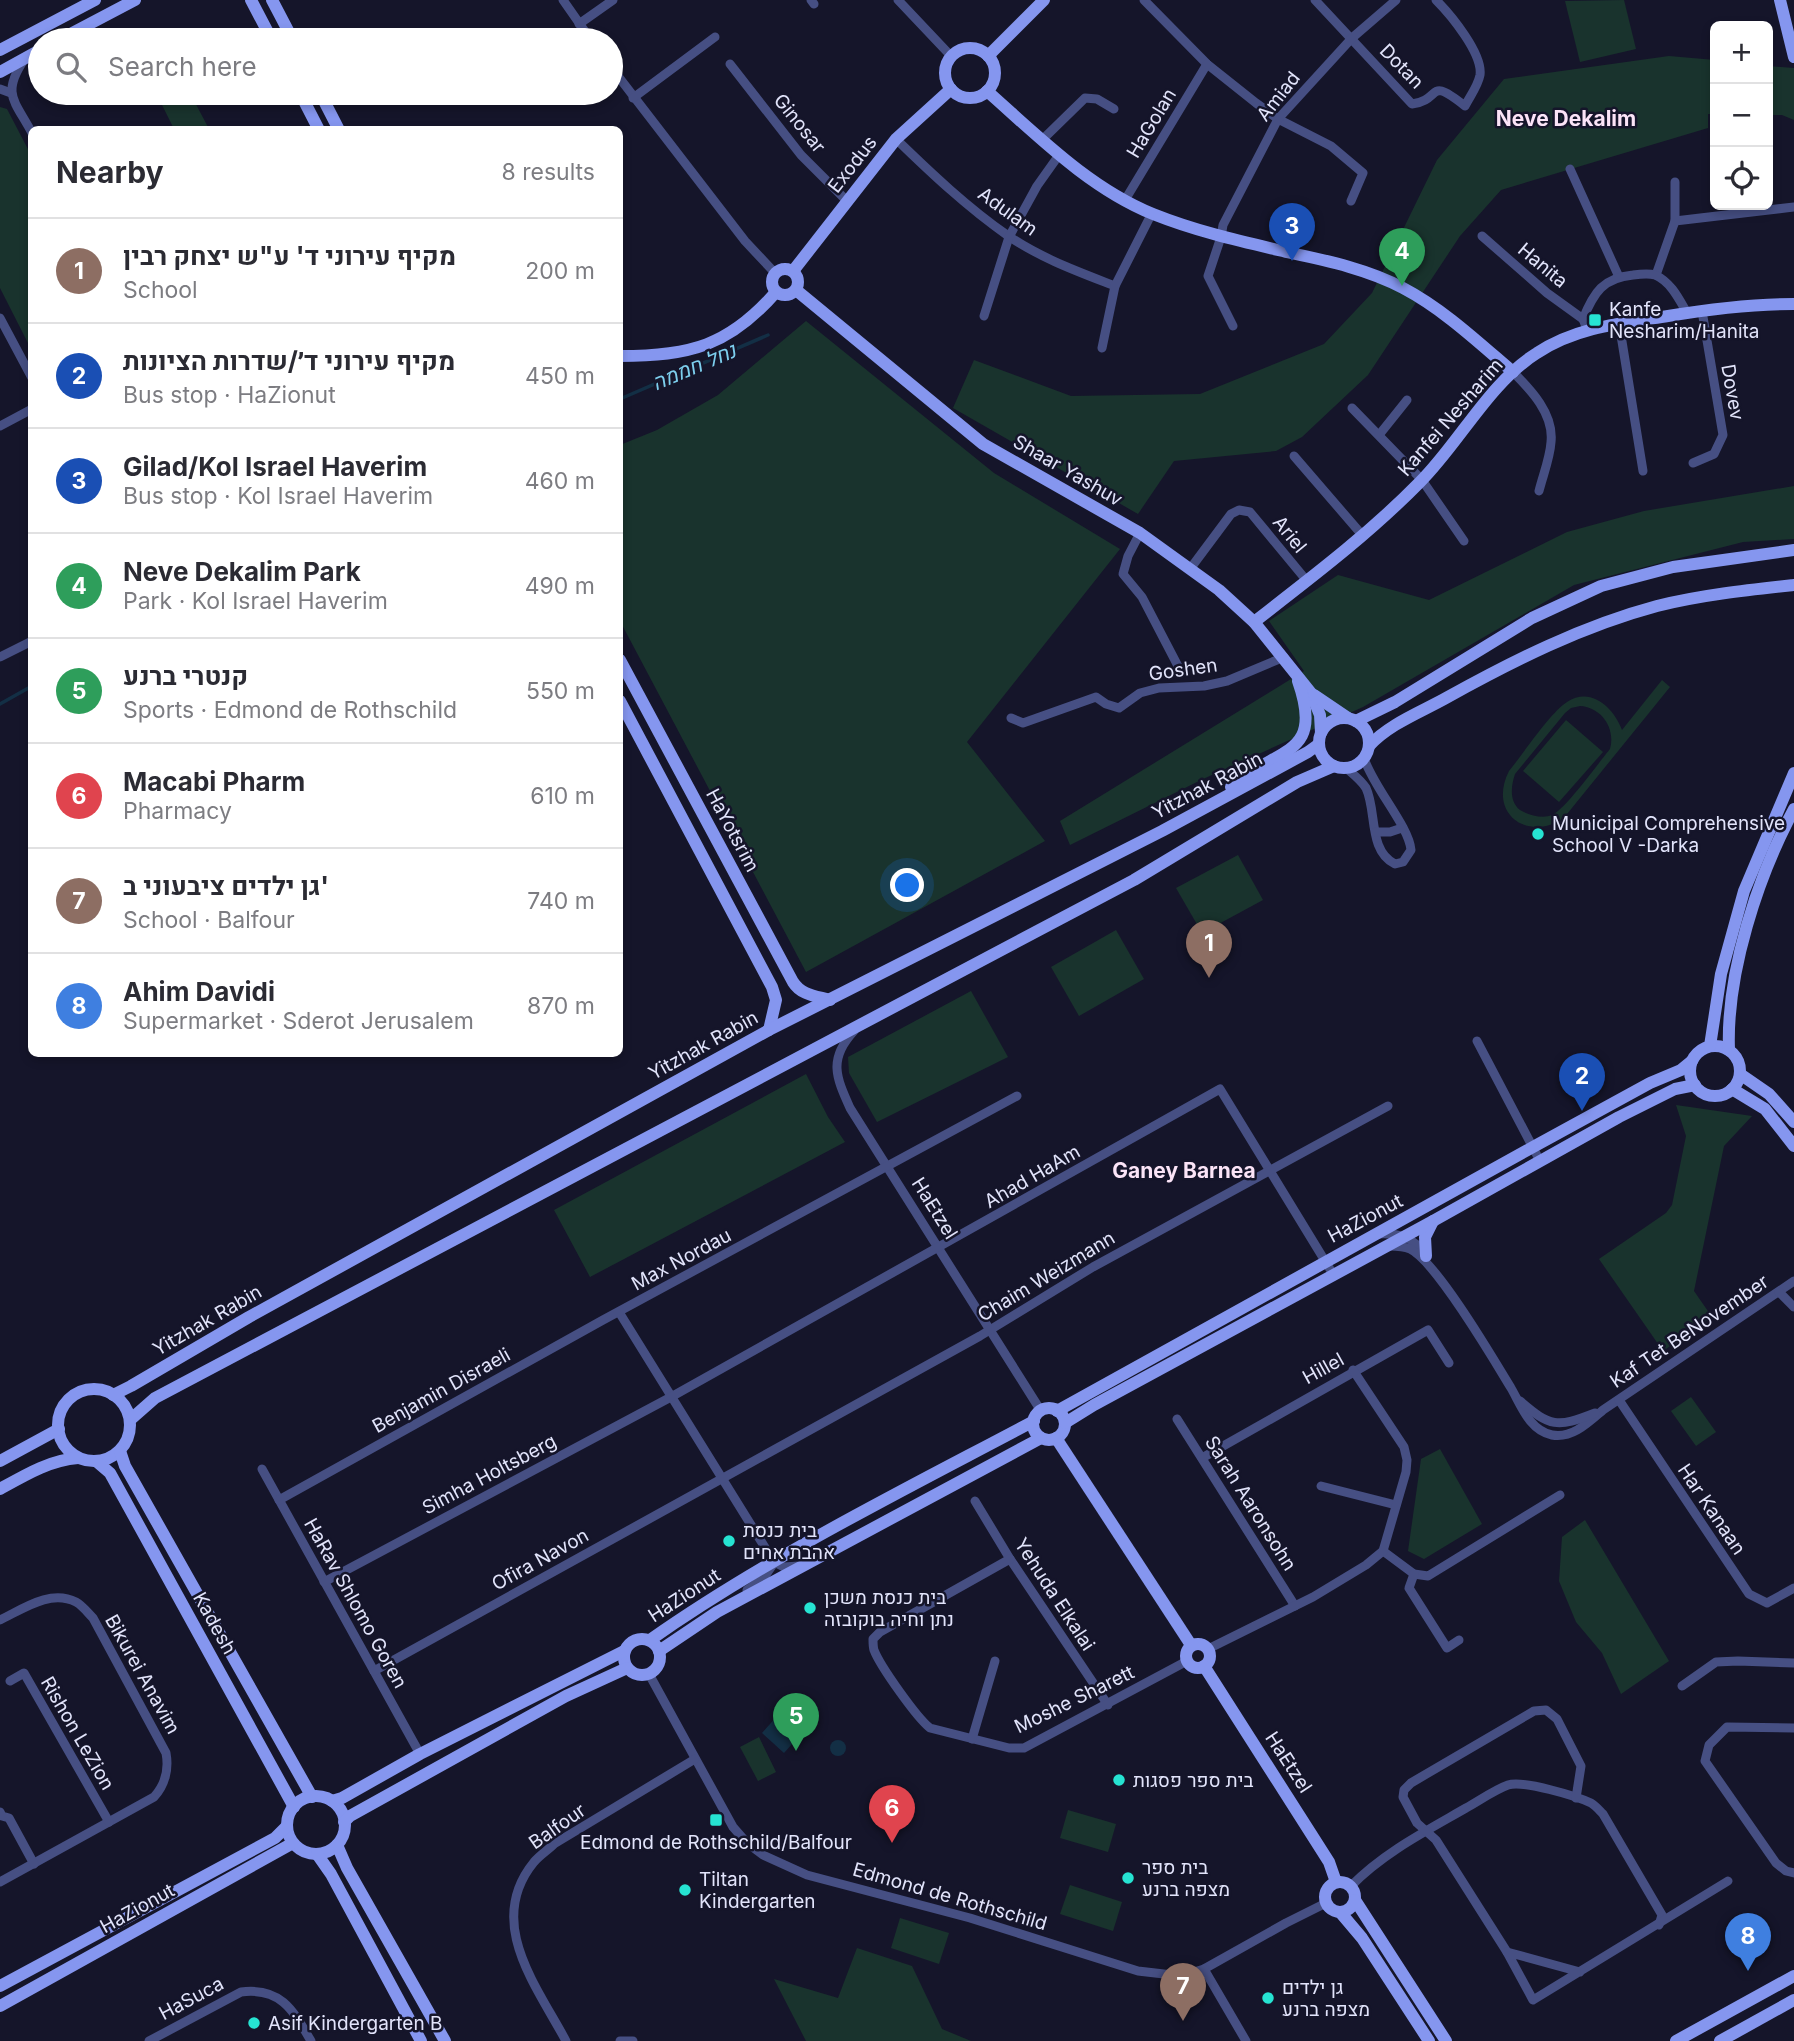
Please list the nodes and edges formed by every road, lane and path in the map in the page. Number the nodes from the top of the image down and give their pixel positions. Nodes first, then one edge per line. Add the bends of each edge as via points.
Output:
1 (95, 0) edge
2 (135, 0) edge
3 (251, 0) edge
4 (272, 0) edge
5 (563, 0) edge
6 (613, 0) edge
7 (898, 0) edge
8 (1044, 0) edge
9 (1144, 0) edge
10 (1315, 0) edge
11 (1396, 0) edge
12 (1436, 0) edge
13 (1780, 0) edge
14 (579, 24) junction
15 (42, 28) edge
16 (82, 28) edge
17 (266, 28) edge
18 (287, 28) edge
19 (582, 28) edge
20 (28, 35) edge
21 (715, 37) dead end
22 (1352, 38) junction
23 (0, 50) edge
24 (28, 56) edge
25 (951, 56) junction
26 (988, 56) junction
27 (1794, 57) edge
28 (25, 58) junction
29 (730, 64) dead end
30 (1207, 64) junction
31 (0, 72) edge
32 (623, 84) edge
33 (0, 89) edge
34 (951, 89) junction
35 (987, 91) junction
36 (10, 93) junction
37 (633, 98) junction
38 (306, 105) edge
39 (326, 105) edge
40 (1114, 109) dead end
41 (1278, 120) junction
42 (317, 126) edge
43 (337, 126) edge
44 (28, 127) edge
45 (897, 139) junction
46 (1042, 140) junction
47 (1059, 155) junction
48 (1570, 169) dead end
49 (1675, 183) dead end
50 (1125, 200) junction
51 (847, 201) junction
52 (1351, 201) dead end
53 (1794, 207) edge
54 (1152, 213) junction
55 (1675, 221) junction
56 (1482, 236) dead end
57 (1009, 237) junction
58 (1221, 237) junction
59 (793, 271) junction
60 (775, 273) junction
61 (1656, 275) junction
62 (1619, 277) junction
63 (1115, 286) junction
64 (796, 290) junction
65 (776, 292) junction
66 (1794, 304) edge
67 (1702, 311) junction
68 (1687, 313) junction
69 (984, 316) dead end
70 (0, 318) edge
71 (1619, 323) junction
72 (1585, 324) junction
73 (1233, 326) dead end
74 (1102, 348) dead end
75 (623, 356) edge
76 (28, 370) edge
77 (1513, 372) junction
78 (1407, 400) dead end
79 (1352, 408) dead end
80 (28, 411) edge
81 (0, 426) edge
82 (1379, 435) junction
83 (1294, 456) dead end
84 (1693, 463) dead end
85 (1643, 471) dead end
86 (1422, 480) junction
87 (1539, 491) dead end
88 (1140, 533) junction
89 (1363, 536) junction
90 (1464, 541) dead end
91 (1791, 550) edge
92 (1190, 569) junction
93 (1307, 581) junction
94 (1793, 585) edge
95 (1255, 622) junction
96 (28, 643) edge
97 (0, 657) edge
98 (1284, 657) junction
99 (623, 666) edge
100 (1180, 668) dead end
101 (1294, 671) junction
102 (1311, 693) junction
103 (623, 707) edge
104 (1011, 718) dead end
105 (1353, 719) junction
106 (1320, 739) junction
107 (1367, 752) junction
108 (1340, 767) junction
109 (1794, 773) edge
110 (1218, 801) junction
111 (1794, 809) edge
112 (1402, 828) junction
113 (1376, 832) junction
114 (830, 1000) junction
115 (864, 1022) junction
116 (769, 1030) junction
117 (1477, 1041) dead end
118 (1710, 1046) junction
119 (1729, 1049) junction
120 (1692, 1061) junction
121 (1740, 1074) junction
122 (1695, 1085) junction
123 (1732, 1089) junction
124 (1017, 1096) dead end
125 (1388, 1106) dead end
126 (1794, 1122) edge
127 (1794, 1146) edge
128 (1533, 1147) junction
129 (1540, 1161) junction
130 (886, 1166) junction
131 (1270, 1170) junction
132 (1433, 1221) junction
133 (1376, 1234) junction
134 (1405, 1236) junction
135 (1387, 1246) junction
136 (938, 1249) junction
137 (1426, 1256) junction
138 (1326, 1261) junction
139 (1434, 1272) junction
140 (1333, 1274) junction
141 (1794, 1281) edge
142 (1779, 1292) junction
143 (1794, 1307) edge
144 (620, 1312) junction
145 (989, 1331) junction
146 (1449, 1363) dead end
147 (1353, 1370) junction
148 (113, 1395) junction
149 (671, 1397) junction
150 (1619, 1400) junction
151 (1057, 1411) junction
152 (1037, 1416) junction
153 (1177, 1419) dead end
154 (130, 1420) junction
155 (1065, 1423) junction
156 (59, 1429) junction
157 (1041, 1438) junction
158 (1056, 1438) junction
159 (120, 1451) junction
160 (78, 1458) junction
161 (1202, 1458) junction
162 (0, 1461) edge
163 (96, 1461) junction
164 (262, 1469) dead end
165 (724, 1480) junction
166 (1321, 1486) dead end
167 (0, 1489) edge
168 (1560, 1495) dead end
169 (279, 1500) junction
170 (975, 1502) dead end
171 (1396, 1505) junction
172 (1383, 1551) junction
173 (1010, 1559) junction
174 (774, 1562) junction
175 (807, 1565) junction
176 (1414, 1574) junction
177 (324, 1583) junction
178 (1794, 1588) edge
179 (1295, 1606) junction
180 (717, 1612) junction
181 (0, 1620) edge
182 (650, 1640) junction
183 (1459, 1640) dead end
184 (1191, 1645) junction
185 (1209, 1649) junction
186 (624, 1651) junction
187 (659, 1651) junction
188 (995, 1661) dead end
189 (1187, 1661) junction
190 (1794, 1663) edge
191 (1204, 1666) junction
192 (627, 1668) junction
193 (374, 1671) junction
194 (649, 1674) junction
195 (10, 1681) dead end
196 (1682, 1686) dead end
197 (1108, 1705) junction
198 (1794, 1728) edge
199 (972, 1739) junction
200 (419, 1754) junction
201 (695, 1759) junction
202 (312, 1797) junction
203 (1576, 1798) junction
204 (332, 1801) junction
205 (294, 1807) junction
206 (0, 1812) edge
207 (110, 1822) junction
208 (344, 1822) junction
209 (287, 1826) junction
210 (1426, 1831) junction
211 (293, 1843) junction
212 (337, 1845) junction
213 (317, 1854) junction
214 (34, 1864) junction
215 (1794, 1873) edge
216 (1728, 1881) dead end
217 (0, 1882) edge
218 (1336, 1882) junction
219 (1350, 1885) junction
220 (1355, 1900) junction
221 (1326, 1903) junction
222 (1340, 1912) junction
223 (1659, 1925) junction
224 (1507, 1952) junction
225 (1204, 1969) junction
226 (1580, 1972) junction
227 (1794, 1976) edge
228 (0, 1986) edge
229 (1794, 2000) edge
230 (0, 2006) edge
231 (149, 2041) edge
232 (311, 2041) edge
233 (421, 2041) edge
234 (445, 2041) edge
235 (566, 2041) edge
236 (620, 2041) edge
237 (633, 2041) edge
238 (1246, 2041) edge
239 (1429, 2041) edge
240 (1447, 2041) edge
241 (1676, 2041) edge
242 (1720, 2041) edge

1 - 15 street
2 - 16 street
3 - 17 street
4 - 18 street
5 - 14 street
6 - 14 street
7 - 25 street
8 - 26 street
9 - 30 street
10 - 22 street
11 - 22 street, Amiad
12 - 22 street, Dotan via 1479,61 1478,83 1465,106 1443,90 1412,104
13 - 27 street
14 - 19 street
20 - 23 street
21 - 37 street
22 - 41 street, Amiad
24 - 28 street
25 - 26 street via 973,48
25 - 34 street via 945,69
26 - 35 street via 995,74
28 - 31 street
28 - 36 street via 12,79
29 - 51 street, Ginosar via 801,155
30 - 41 street
30 - 50 street, HaGolan
32 - 37 street
33 - 36 street
34 - 35 street via 972,98
34 - 45 street, Exodus
35 - 46 street
36 - 44 street
37 - 60 street
38 - 42 street
39 - 43 street
40 - 46 street via 1085,98
41 - 52 street via 1331,146 1363,173
41 - 58 street, Amiad
45 - 51 street, Exodus
45 - 57 street, Adulam
46 - 47 street
47 - 50 street
47 - 57 street
48 - 62 street
49 - 55 street
50 - 54 street
51 - 59 street, Exodus
53 - 55 street
54 - 58 street
54 - 63 street
55 - 61 street
56 - 72 street, Hanita
57 - 63 street, Adulam via 1058,264
57 - 69 street
58 - 73 street, Amiad via 1208,276
58 - 77 street via 1338,264 1401,287 1468,333
59 - 60 street
59 - 64 street
60 - 65 street via 772,284
61 - 62 street
61 - 68 street via 1674,290
62 - 72 street via 1602,285 1591,298
63 - 74 street
64 - 65 street via 784,295
64 - 88 street, Shaar Yashuv via 983,444
65 - 75 street via 742,326 702,346 678,353
66 - 67 street, Kanfei Nesharim
67 - 68 street, Kanfei Nesharim
67 - 84 street, Dovev via 1723,435 1714,454
68 - 71 street, Kanfei Nesharim
70 - 76 street
71 - 72 street, Kanfei Nesharim
71 - 85 street
72 - 77 street, Kanfei Nesharim
77 - 86 street, Kanfei Nesharim
77 - 87 street via 1533,391 1547,415 1552,440
78 - 82 street
79 - 82 street
80 - 81 street
82 - 86 street
83 - 89 street
86 - 89 street, Kanfei Nesharim
86 - 90 street
88 - 92 street, Shaar Yashuv
88 - 100 street, Goshen via 1123,574 1142,597
89 - 93 street, Kanfei Nesharim
91 - 105 street via 1673,567 1601,586 1532,618 1395,702
92 - 93 street, Ariel via 1231,514 1239,510 1250,512
92 - 95 street, Shaar Yashuv
93 - 95 street, Kanfei Nesharim
94 - 107 street via 1657,606 1607,622 1500,668 1388,730
95 - 98 street, Shaar Yashuv
96 - 97 street
98 - 101 street, Shaar Yashuv
98 - 104 street, Goshen via 1227,681 1140,693 1119,708 1096,697 1023,723
99 - 114 street, HaYotsrim via 797,988
101 - 102 street, Shaar Yashuv
101 - 110 street via 1308,714 1303,736
102 - 105 street, Shaar Yashuv
102 - 106 street, Shaar Yashuv via 1320,715
103 - 116 street, HaYotsrim via 772,987 776,1000
105 - 106 street via 1330,723
105 - 107 street via 1368,734
106 - 108 street via 1325,759
106 - 110 street, Yitzhak Rabin via 1308,752
107 - 108 street via 1357,765
107 - 112 street via 1377,787
108 - 113 street via 1366,789
108 - 115 street via 1297,782 1134,880
109 - 118 street via 1740,903 1721,974
110 - 114 street, Yitzhak Rabin
111 - 119 street via 1774,848 1741,951 1730,999
112 - 113 street
112 - 113 street via 1411,850 1399,864 1385,857
114 - 116 street, Yitzhak Rabin
115 - 130 street, HaEtzel via 841,1049 836,1070 850,1108
115 - 154 street via 155,1398
116 - 148 street, Yitzhak Rabin
117 - 128 street
118 - 119 street
118 - 120 street
119 - 121 street via 1738,1060
120 - 122 street
120 - 128 street, HaZionut
121 - 123 street
121 - 126 street via 1769,1094
122 - 123 street via 1717,1096
122 - 129 street, HaZionut via 1675,1089
123 - 127 street via 1765,1109
124 - 130 street, Max Nordau
125 - 131 street, Chaim Weizmann
128 - 129 street
128 - 133 street, HaZionut
129 - 132 street, HaZionut
130 - 136 street, HaEtzel
130 - 144 street, Max Nordau
131 - 136 street, Ahad HaAm via 1220,1089
131 - 138 street, Ahad HaAm
131 - 145 street, Chaim Weizmann via 1093,1267
132 - 134 street, HaZionut
132 - 137 street via 1425,1237
133 - 134 street
133 - 138 street, HaZionut
134 - 135 street, HaZionut
134 - 137 street, Kaf Tet BeNovember
135 - 139 street, Kaf Tet BeNovember via 1410,1249
135 - 140 street, HaZionut
136 - 145 street, HaEtzel
136 - 149 street, Ahad HaAm
137 - 139 street, Kaf Tet BeNovember
138 - 140 street, Ahad HaAm
138 - 151 street, HaZionut
139 - 150 street, Kaf Tet BeNovember via 1517,1397 1541,1419 1554,1423 1578,1420
140 - 155 street, HaZionut
141 - 142 street, Kaf Tet BeNovember
142 - 143 street
142 - 150 street, Kaf Tet BeNovember
144 - 149 street, Max Nordau
144 - 169 street, Benjamin Disraeli
145 - 152 street, HaEtzel
145 - 165 street, Chaim Weizmann
146 - 147 street, Hillel via 1428,1329
147 - 161 street, Hillel
147 - 171 street via 1404,1447 1407,1460
148 - 154 street via 127,1408
148 - 156 street via 100,1389 79,1392 63,1406
149 - 165 street, Max Nordau
149 - 177 street, Simha Holtsberg
150 - 178 street, Har Kanaan via 1749,1594 1767,1604
151 - 152 street via 1049,1409
151 - 155 street
152 - 157 street via 1035,1430
152 - 174 street, HaZionut
153 - 161 street, Sarah Aaronsohn
154 - 159 street via 127,1442
155 - 158 street
156 - 160 street via 69,1451
156 - 162 street
157 - 158 street
157 - 175 street, HaZionut
158 - 184 street
159 - 163 street
159 - 202 street, Kadesh
160 - 163 street
160 - 167 street via 54,1462
161 - 179 street, Sarah Aaronsohn
163 - 205 street, Kadesh via 110,1473
164 - 169 street, HaRav Shlomo Goren
165 - 174 street, Max Nordau
165 - 193 street, Ofira Navon
166 - 171 street
168 - 176 street via 1429,1576
169 - 177 street, HaRav Shlomo Goren
170 - 173 street, Yehuda Elkalai
171 - 172 street
172 - 176 street
172 - 179 street
173 - 197 street, Yehuda Elkalai
173 - 199 street, Moshe Sharett via 873,1639 873,1649 919,1720 930,1728
174 - 175 street via 784,1567
174 - 180 street via 763,1579
174 - 182 street, HaZionut
175 - 180 street, HaZionut
176 - 183 street via 1409,1588 1447,1648
177 - 193 street, HaRav Shlomo Goren
179 - 185 street
180 - 187 street, HaZionut
181 - 207 street, Bikurei Anavim via 53,1597 76,1602 93,1618 109,1645 167,1761 166,1776 154,1797
182 - 186 street via 636,1639
182 - 187 street
184 - 185 street
184 - 189 street
185 - 191 street via 1210,1659
186 - 192 street
186 - 200 street
187 - 194 street via 657,1666
188 - 199 street
189 - 191 street via 1194,1667
189 - 197 street, Moshe Sharett
190 - 196 street via 1716,1662
191 - 218 street, HaEtzel via 1329,1862
192 - 194 street via 637,1675
192 - 208 street via 566,1696
193 - 200 street, HaRav Shlomo Goren
194 - 201 street, Edmond de Rothschild
195 - 207 street, Rishon LeZion via 24,1674
197 - 199 street, Moshe Sharett via 1024,1748
198 - 215 street via 1727,1727 1709,1745 1705,1761 1776,1863
200 - 204 street
201 - 225 street, Edmond de Rothschild via 733,1827 747,1843 785,1866 1138,1971 1181,1976
201 - 235 street, Balfour via 554,1844 534,1862 523,1881 513,1903 514,1933 521,1957
202 - 204 street
202 - 205 street
203 - 210 street via 1510,1784
203 - 210 street via 1581,1766 1572,1746 1556,1719 1546,1710 1534,1711 1404,1790 1417,1823
203 - 223 street via 1594,1804 1603,1814 1662,1915
204 - 208 street
205 - 209 street
206 - 214 street via 9,1818
207 - 214 street, Bikurei Anavim
208 - 212 street
209 - 211 street
209 - 228 street, HaZionut via 275,1838
210 - 219 street
210 - 224 street
211 - 213 street
211 - 230 street, HaZionut
212 - 213 street
212 - 234 street
213 - 233 street
214 - 217 street, Bikurei Anavim
216 - 223 street
218 - 219 street
218 - 221 street via 1327,1889
219 - 220 street
220 - 222 street
220 - 240 street
221 - 222 street
221 - 225 street, Edmond de Rothschild
222 - 239 street
223 - 226 street
224 - 226 street
224 - 226 street via 1533,2000
225 - 238 street
227 - 241 street
229 - 242 street
231 - 232 street, HaSuca via 241,1992 254,1990 268,1991 283,2001
236 - 237 street

